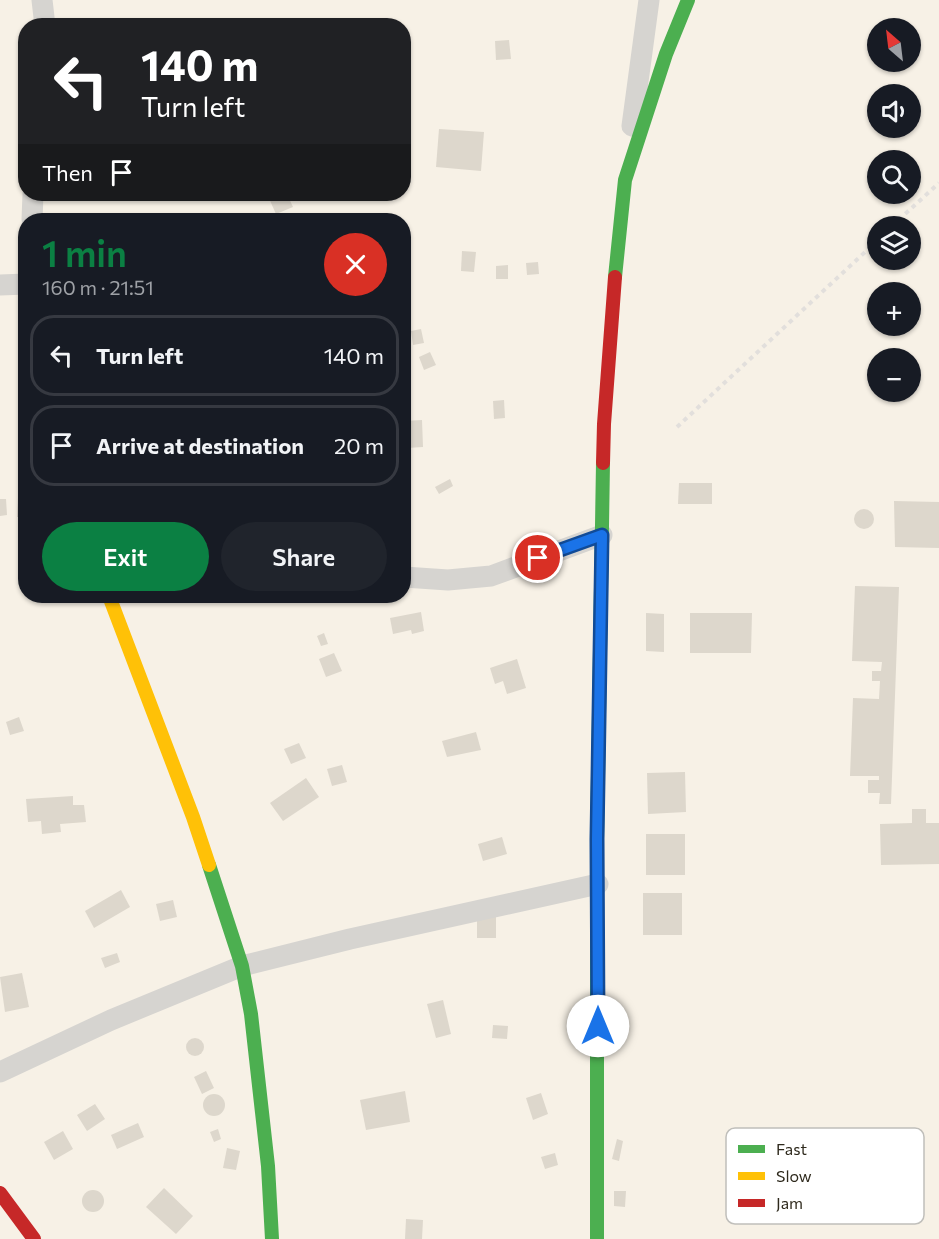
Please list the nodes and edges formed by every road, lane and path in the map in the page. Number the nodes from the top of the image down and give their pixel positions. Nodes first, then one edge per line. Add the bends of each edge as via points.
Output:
1 (42, 0) edge
2 (649, 0) edge
3 (688, 0) edge
4 (44, 18) edge
5 (625, 180) junction
6 (939, 183) edge
7 (903, 216) edge
8 (867, 250) edge
9 (18, 284) edge
10 (0, 285) edge
11 (677, 426) dead end
12 (602, 535) junction
13 (411, 577) edge
14 (112, 603) edge
15 (598, 884) junction
16 (242, 966) junction
17 (0, 1072) edge
18 (0, 1193) edge
19 (34, 1239) edge
20 (272, 1239) edge
21 (597, 1239) edge

1 - 4 street
2 - 5 street
3 - 5 street
5 - 12 street via 604,424
6 - 7 path
8 - 11 path
9 - 10 street
12 - 13 street via 491,576 448,580
12 - 15 street
14 - 16 street via 193,817
15 - 16 street
15 - 21 street
16 - 17 street via 111,1020
16 - 20 street via 268,1166
18 - 19 street

